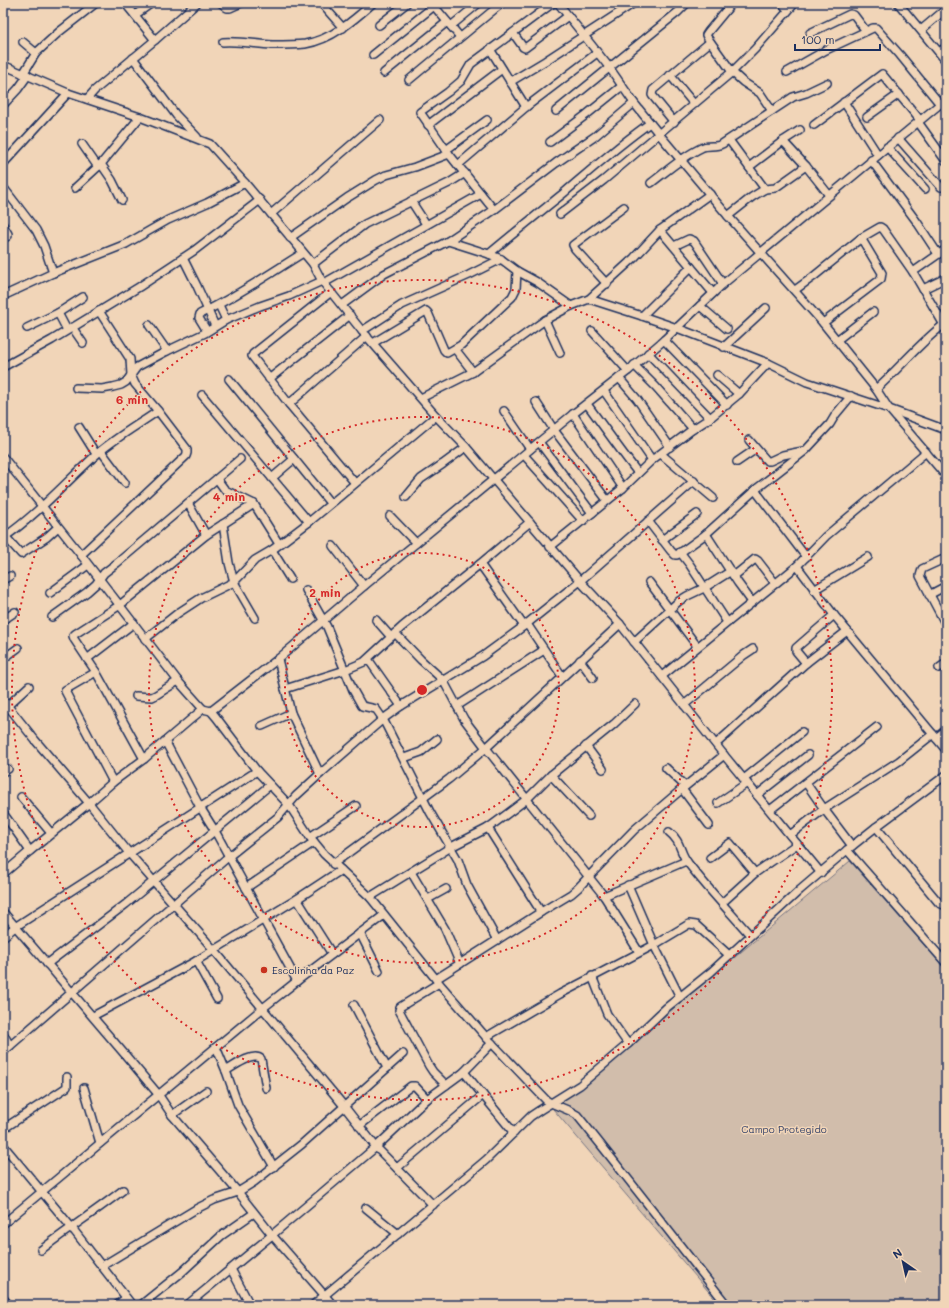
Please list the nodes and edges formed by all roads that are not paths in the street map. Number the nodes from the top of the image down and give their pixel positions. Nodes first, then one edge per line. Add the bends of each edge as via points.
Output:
1 (96, 3) edge
2 (125, 3) edge
3 (152, 3) edge
4 (198, 3) edge
5 (221, 3) edge
6 (241, 3) edge
7 (321, 3) edge
8 (407, 3) edge
9 (479, 3) edge
10 (502, 3) edge
11 (553, 3) edge
12 (558, 3) edge
13 (634, 3) edge
14 (687, 3) edge
15 (732, 3) edge
16 (782, 3) edge
17 (795, 3) edge
18 (368, 4) edge
19 (434, 4) edge
20 (903, 5) edge
21 (946, 9) edge
22 (788, 10) junction
23 (135, 15) junction
24 (568, 16) junction
25 (379, 24) dead end
26 (449, 24) junction
27 (343, 28) junction
28 (921, 30) junction
29 (866, 31) junction
30 (513, 33) junction
31 (810, 33) dead end
32 (584, 36) junction
33 (460, 37) junction
34 (155, 40) junction
35 (23, 42) dead end
36 (223, 42) dead end
37 (710, 42) junction
38 (946, 47) edge
39 (490, 50) junction
40 (597, 52) junction
41 (939, 52) junction
42 (36, 53) junction
43 (373, 55) dead end
44 (133, 58) junction
45 (946, 61) edge
46 (3, 65) edge
47 (609, 68) junction
48 (502, 69) junction
49 (732, 72) junction
50 (787, 72) dead end
51 (384, 73) dead end
52 (25, 74) junction
53 (670, 75) junction
54 (409, 80) dead end
55 (510, 82) junction
56 (827, 83) dead end
57 (622, 86) junction
58 (68, 93) junction
59 (899, 94) junction
60 (87, 99) junction
61 (946, 99) edge
62 (844, 102) junction
63 (634, 103) junction
64 (694, 104) junction
65 (940, 104) junction
66 (3, 105) edge
67 (526, 107) junction
68 (556, 111) dead end
69 (772, 111) junction
70 (140, 117) junction
71 (867, 117) dead end
72 (380, 120) dead end
73 (487, 120) dead end
74 (919, 121) junction
75 (674, 122) junction
76 (650, 123) junction
77 (428, 125) junction
78 (814, 125) dead end
79 (800, 130) dead end
80 (659, 134) junction
81 (898, 138) junction
82 (199, 139) junction
83 (730, 140) junction
84 (783, 140) junction
85 (550, 142) dead end
86 (82, 144) dead end
87 (887, 147) junction
88 (448, 152) junction
89 (878, 155) junction
90 (945, 157) edge
91 (681, 160) junction
92 (871, 160) junction
93 (3, 164) edge
94 (458, 165) junction
95 (99, 166) junction
96 (806, 166) junction
97 (749, 167) junction
98 (465, 173) junction
99 (245, 183) junction
100 (651, 183) dead end
101 (3, 187) edge
102 (941, 187) dead end
103 (75, 188) dead end
104 (766, 189) junction
105 (925, 189) dead end
106 (481, 194) junction
107 (710, 194) junction
108 (829, 195) junction
109 (122, 200) dead end
110 (260, 200) junction
111 (411, 201) junction
112 (624, 207) dead end
113 (494, 210) junction
114 (271, 214) junction
115 (560, 214) dead end
116 (728, 216) junction
117 (426, 224) junction
118 (3, 225) edge
119 (660, 230) junction
120 (290, 238) junction
121 (861, 238) junction
122 (3, 239) edge
123 (448, 242) junction
124 (674, 246) junction
125 (946, 249) edge
126 (761, 252) junction
127 (303, 253) junction
128 (489, 254) junction
129 (938, 254) junction
130 (183, 258) junction
131 (501, 259) junction
132 (312, 264) junction
133 (691, 267) junction
134 (517, 271) junction
135 (913, 272) junction
136 (54, 273) junction
137 (946, 278) edge
138 (323, 282) junction
139 (606, 284) junction
140 (723, 284) junction
141 (923, 289) junction
142 (795, 290) junction
143 (331, 292) junction
144 (713, 293) junction
145 (3, 296) edge
146 (83, 297) dead end
147 (589, 299) junction
148 (220, 304) junction
149 (342, 305) junction
150 (571, 306) junction
151 (700, 306) junction
152 (766, 308) dead end
153 (208, 310) junction
154 (98, 311) junction
155 (873, 312) dead end
156 (58, 313) junction
157 (350, 315) junction
158 (642, 316) junction
159 (226, 320) junction
160 (545, 320) junction
161 (823, 322) junction
162 (149, 324) dead end
163 (945, 324) edge
164 (215, 326) junction
165 (27, 328) dead end
166 (70, 328) junction
167 (677, 328) junction
168 (727, 328) dead end
169 (207, 331) junction
170 (592, 331) dead end
171 (365, 334) junction
172 (664, 340) junction
173 (837, 340) junction
174 (83, 343) dead end
175 (373, 343) junction
176 (724, 347) junction
177 (455, 349) junction
178 (167, 351) junction
179 (560, 353) dead end
180 (648, 353) junction
181 (768, 363) junction
182 (634, 365) junction
183 (3, 367) edge
184 (628, 371) junction
185 (473, 372) junction
186 (131, 375) junction
187 (717, 375) dead end
188 (619, 378) junction
189 (229, 379) dead end
190 (269, 379) junction
191 (76, 388) dead end
192 (876, 388) junction
193 (604, 391) junction
194 (739, 394) junction
195 (202, 395) dead end
196 (851, 396) junction
197 (421, 398) junction
198 (536, 402) dead end
199 (289, 404) junction
200 (587, 404) junction
201 (727, 405) junction
202 (889, 409) junction
203 (158, 411) junction
204 (504, 411) dead end
205 (573, 414) junction
206 (436, 416) junction
207 (710, 418) junction
208 (79, 427) dead end
209 (693, 429) junction
210 (554, 430) junction
211 (946, 430) edge
212 (749, 440) dead end
213 (539, 442) junction
214 (466, 447) junction
215 (670, 447) junction
216 (756, 448) junction
217 (530, 449) junction
218 (806, 450) junction
219 (926, 452) junction
220 (99, 453) junction
221 (661, 454) junction
222 (524, 455) junction
223 (3, 457) edge
224 (240, 459) dead end
225 (294, 459) junction
226 (652, 460) junction
227 (737, 462) dead end
228 (638, 473) junction
229 (946, 476) edge
230 (272, 478) junction
231 (217, 479) junction
232 (494, 481) junction
233 (694, 481) junction
234 (125, 483) dead end
235 (355, 483) junction
236 (623, 488) junction
237 (755, 490) junction
238 (406, 497) dead end
239 (713, 498) dead end
240 (607, 500) junction
241 (188, 503) junction
242 (330, 503) junction
243 (254, 504) junction
244 (42, 507) junction
245 (592, 513) junction
246 (697, 514) dead end
247 (390, 516) dead end
248 (583, 521) junction
249 (648, 521) junction
250 (309, 522) junction
251 (530, 522) junction
252 (222, 524) junction
253 (58, 527) junction
254 (706, 534) junction
255 (206, 535) junction
256 (4, 537) edge
257 (662, 540) junction
258 (416, 543) junction
259 (279, 544) junction
260 (333, 546) dead end
261 (550, 546) junction
262 (272, 550) junction
263 (680, 552) junction
264 (81, 555) junction
265 (806, 557) junction
266 (868, 557) dead end
267 (946, 558) edge
268 (480, 564) junction
269 (88, 565) junction
270 (797, 566) junction
271 (732, 574) junction
272 (10, 576) dead end
273 (100, 579) junction
274 (290, 579) dead end
275 (3, 580) edge
276 (580, 581) junction
277 (234, 582) junction
278 (649, 582) dead end
279 (775, 583) junction
280 (364, 586) junction
281 (946, 586) edge
282 (704, 588) junction
283 (306, 590) dead end
284 (814, 590) junction
285 (50, 593) dead end
286 (929, 595) junction
287 (752, 602) junction
288 (120, 604) junction
289 (670, 610) junction
290 (15, 612) dead end
291 (834, 615) junction
292 (52, 617) dead end
293 (255, 618) dead end
294 (3, 620) edge
295 (323, 620) junction
296 (376, 620) dead end
297 (727, 622) junction
298 (134, 623) junction
299 (620, 624) junction
300 (525, 625) junction
301 (946, 625) edge
302 (847, 631) junction
303 (393, 635) junction
304 (145, 638) junction
305 (634, 642) junction
306 (697, 646) junction
307 (18, 648) dead end
308 (753, 649) dead end
309 (544, 650) junction
310 (87, 658) junction
311 (3, 659) edge
312 (278, 659) junction
313 (368, 659) junction
314 (580, 660) junction
315 (806, 663) junction
316 (946, 663) edge
317 (939, 668) dead end
318 (345, 670) junction
319 (96, 672) junction
320 (562, 676) junction
321 (662, 676) junction
322 (593, 678) dead end
323 (443, 680) junction
324 (178, 681) junction
325 (29, 686) dead end
326 (285, 689) junction
327 (136, 696) dead end
328 (3, 700) edge
329 (635, 704) dead end
330 (684, 705) junction
331 (401, 706) junction
332 (457, 706) junction
333 (5, 708) edge
334 (203, 709) junction
335 (211, 711) junction
336 (291, 713) junction
337 (383, 719) junction
338 (262, 726) dead end
339 (877, 727) dead end
340 (946, 730) edge
341 (802, 732) dead end
342 (934, 736) junction
343 (437, 739) dead end
344 (165, 741) junction
345 (716, 744) junction
346 (586, 746) junction
347 (486, 748) junction
348 (946, 750) edge
349 (724, 755) junction
350 (808, 755) dead end
351 (144, 758) junction
352 (404, 758) junction
353 (666, 768) dead end
354 (603, 769) dead end
355 (257, 771) junction
356 (320, 774) junction
357 (551, 775) junction
358 (946, 775) edge
359 (745, 781) junction
360 (113, 782) junction
361 (806, 783) junction
362 (270, 785) junction
363 (684, 787) junction
364 (757, 795) junction
365 (20, 797) dead end
366 (422, 798) junction
367 (527, 799) junction
368 (89, 804) junction
369 (718, 804) dead end
370 (289, 805) junction
371 (356, 806) dead end
372 (200, 807) junction
373 (770, 810) junction
374 (824, 810) junction
375 (3, 813) edge
376 (589, 816) dead end
377 (710, 825) dead end
378 (876, 827) junction
379 (488, 828) junction
380 (215, 831) junction
381 (669, 832) dead end
382 (51, 833) junction
383 (790, 835) junction
384 (312, 839) junction
385 (797, 844) junction
386 (451, 847) junction
387 (850, 848) junction
388 (30, 851) junction
389 (129, 853) junction
390 (228, 857) junction
391 (710, 858) dead end
392 (686, 861) junction
393 (333, 864) junction
394 (341, 870) junction
395 (411, 872) junction
396 (755, 873) junction
397 (822, 873) junction
398 (3, 874) edge
399 (589, 877) junction
400 (153, 881) junction
401 (628, 886) junction
402 (246, 888) junction
403 (446, 889) dead end
404 (604, 896) junction
405 (370, 897) junction
406 (297, 899) junction
407 (428, 899) junction
408 (722, 903) junction
409 (175, 904) junction
410 (946, 906) edge
411 (3, 912) edge
412 (541, 912) junction
413 (384, 915) junction
414 (263, 919) junction
415 (15, 927) junction
416 (360, 933) junction
417 (750, 935) junction
418 (3, 937) edge
419 (497, 940) junction
420 (654, 945) junction
421 (214, 950) junction
422 (639, 952) junction
423 (332, 954) junction
424 (729, 955) junction
425 (945, 959) edge
426 (196, 960) junction
427 (47, 964) junction
428 (460, 964) junction
429 (378, 971) dead end
430 (592, 976) junction
431 (297, 981) junction
432 (438, 981) junction
433 (71, 992) junction
434 (680, 997) junction
435 (217, 999) dead end
436 (354, 1005) dead end
437 (263, 1008) junction
438 (93, 1016) junction
439 (3, 1033) edge
440 (486, 1037) junction
441 (492, 1043) junction
442 (628, 1044) junction
443 (10, 1046) junction
444 (216, 1047) junction
445 (3, 1052) edge
446 (403, 1054) dead end
447 (387, 1068) junction
448 (226, 1071) junction
449 (464, 1072) junction
450 (67, 1077) dead end
451 (446, 1085) junction
452 (84, 1088) dead end
453 (266, 1088) dead end
454 (206, 1091) dead end
455 (158, 1094) junction
456 (482, 1095) junction
457 (427, 1100) junction
458 (551, 1103) junction
459 (344, 1106) junction
460 (172, 1115) junction
461 (360, 1126) junction
462 (3, 1129) edge
463 (514, 1133) junction
464 (100, 1143) junction
465 (3, 1145) edge
466 (376, 1147) junction
467 (274, 1166) junction
468 (397, 1168) junction
469 (122, 1190) dead end
470 (42, 1191) junction
471 (238, 1192) junction
472 (433, 1205) junction
473 (366, 1208) dead end
474 (254, 1213) junction
475 (3, 1224) edge
476 (72, 1228) junction
477 (398, 1234) junction
478 (272, 1236) junction
479 (41, 1250) dead end
480 (102, 1266) junction
481 (232, 1269) junction
482 (325, 1296) junction
483 (3, 1298) edge
484 (126, 1298) junction
485 (9, 1305) edge
486 (117, 1305) edge
487 (132, 1305) edge
488 (141, 1305) edge
489 (187, 1305) edge
490 (250, 1305) edge
491 (314, 1305) edge
492 (333, 1305) edge
493 (727, 1305) edge

1 - 42 street
2 - 23 street
3 - 23 street
4 - 34 street
5 - 6 street via 227,8
7 - 27 street
8 - 25 street
9 - 26 street
10 - 33 street
11 - 30 street
12 - 24 street
13 - 32 street
14 - 47 street
15 - 37 street via 706,35
16 - 22 street
17 - 22 street
18 - 27 street
19 - 26 street
19 - 43 street
20 - 28 street
21 - 28 street
22 - 49 street
23 - 34 street
24 - 30 street via 525,48
24 - 32 street
26 - 33 street
26 - 51 street
27 - 36 street via 306,44
28 - 41 street
29 - 31 street via 854,15 850,14
29 - 50 street
29 - 65 street via 873,28 878,30
30 - 39 street
32 - 40 street
32 - 55 street
33 - 54 street
34 - 44 street
35 - 42 street
37 - 49 street
37 - 53 street
38 - 41 street
39 - 48 street
39 - 77 street via 471,64 461,81 420,112
40 - 47 street
40 - 67 street
41 - 45 street
42 - 52 street
44 - 60 street
44 - 82 street via 176,114
46 - 52 street
47 - 57 street
47 - 68 street
48 - 55 street
48 - 77 street
49 - 64 street
49 - 69 street via 756,89
52 - 58 street
52 - 66 street via 18,89
53 - 64 street
53 - 75 street via 653,90 652,95
55 - 67 street
56 - 69 street via 806,94 793,97
57 - 63 street
57 - 85 street
58 - 60 street
58 - 93 street
59 - 62 street via 884,75 880,74
59 - 71 street
59 - 74 street
60 - 70 street
61 - 65 street
62 - 78 street
62 - 89 street
63 - 76 street
63 - 113 street via 594,137
64 - 75 street
65 - 74 street
67 - 94 street
69 - 83 street
70 - 82 street
70 - 95 street
72 - 114 street
73 - 88 street
74 - 81 street
74 - 90 street
75 - 80 street
76 - 80 street
76 - 128 street via 616,148
77 - 88 street
79 - 84 street
80 - 91 street
80 - 115 street
81 - 87 street
81 - 102 street
82 - 99 street via 210,144
83 - 91 street via 717,147 705,146
83 - 97 street
84 - 96 street
84 - 97 street
86 - 95 street
87 - 89 street
87 - 105 street
88 - 94 street
88 - 120 street via 376,180
89 - 92 street
91 - 100 street
91 - 107 street
92 - 108 street
92 - 129 street
94 - 98 street
95 - 103 street
95 - 109 street via 112,180
96 - 104 street via 775,188
96 - 108 street
97 - 104 street
98 - 106 street
98 - 111 street via 449,184
99 - 110 street
99 - 136 street via 168,220 126,244
101 - 136 street via 36,230
104 - 116 street
106 - 113 street
106 - 117 street
107 - 116 street
107 - 119 street
108 - 126 street
110 - 114 street
110 - 130 street
111 - 117 street
111 - 132 street via 365,224
112 - 139 street via 573,244 574,249
113 - 123 street
114 - 120 street
116 - 126 street
117 - 138 street
118 - 122 street via 8,234
119 - 124 street
119 - 139 street
120 - 127 street
121 - 135 street via 876,228 883,228
121 - 142 street
121 - 161 street via 882,273 881,280
123 - 128 street
123 - 149 street via 384,274
124 - 133 street
124 - 140 street via 689,239 694,241
125 - 129 street
126 - 140 street
126 - 142 street
127 - 132 street
127 - 148 street
128 - 131 street
129 - 135 street
130 - 153 street
130 - 154 street
131 - 134 street
131 - 171 street via 402,305
132 - 138 street
133 - 144 street
133 - 158 street
134 - 150 street
134 - 177 street via 516,289 512,297
135 - 141 street
136 - 145 street
137 - 141 street
138 - 143 street
138 - 159 street
139 - 147 street
140 - 144 street
141 - 163 street
142 - 161 street
143 - 149 street
143 - 190 street via 253,354
144 - 151 street
146 - 156 street
147 - 150 street
147 - 158 street
148 - 153 street
148 - 159 street
149 - 157 street
150 - 160 street
151 - 167 street
151 - 168 street
152 - 176 street
153 - 164 street
153 - 169 street via 199,316
154 - 166 street
154 - 186 street via 130,359
155 - 173 street
156 - 165 street
156 - 166 street
157 - 171 street
157 - 190 street
158 - 167 street
159 - 164 street
160 - 179 street
160 - 185 street
161 - 173 street
162 - 178 street
163 - 192 street
164 - 169 street
166 - 174 street
166 - 183 street
167 - 172 street
167 - 176 street
169 - 178 street
170 - 184 street
171 - 175 street
171 - 199 street
172 - 180 street
172 - 201 street
173 - 192 street
175 - 177 street via 426,311 446,353
175 - 197 street
176 - 181 street
177 - 185 street
178 - 186 street via 137,367
180 - 182 street
180 - 207 street
181 - 194 street
181 - 196 street via 807,382
182 - 184 street
182 - 209 street
184 - 188 street
185 - 197 street
186 - 191 street via 126,382 113,388
186 - 203 street via 138,388
187 - 194 street
188 - 193 street
188 - 215 street
189 - 225 street
190 - 199 street
192 - 202 street
193 - 200 street
193 - 226 street
194 - 201 street
195 - 230 street
196 - 202 street
196 - 218 street
197 - 206 street
198 - 210 street
199 - 235 street
200 - 205 street
200 - 228 street
201 - 207 street
202 - 211 street
202 - 219 street
203 - 220 street
203 - 264 street via 187,449 186,456
204 - 217 street
205 - 210 street
205 - 236 street
206 - 214 street
206 - 235 street
207 - 209 street
208 - 220 street
209 - 215 street
210 - 213 street
210 - 240 street
212 - 216 street
213 - 217 street
213 - 245 street
214 - 232 street
214 - 238 street via 421,479
215 - 221 street
216 - 218 street via 767,461
216 - 227 street
217 - 222 street
218 - 237 street
219 - 229 street
219 - 265 street via 826,536
220 - 234 street
220 - 244 street
221 - 226 street
221 - 233 street
222 - 232 street
222 - 248 street
223 - 244 street
224 - 231 street
225 - 230 street
225 - 242 street
226 - 228 street
228 - 236 street
230 - 250 street
231 - 241 street
231 - 243 street via 225,490
232 - 251 street
232 - 258 street
233 - 239 street
233 - 249 street
235 - 242 street
236 - 240 street
237 - 254 street
237 - 265 street
240 - 245 street
241 - 255 street
241 - 273 street via 107,570
242 - 250 street
243 - 252 street
243 - 259 street
244 - 253 street
244 - 256 street
245 - 248 street
246 - 257 street
247 - 258 street
248 - 261 street
249 - 257 street
249 - 276 street
250 - 259 street
251 - 261 street
251 - 268 street
252 - 255 street
252 - 277 street
253 - 256 street via 21,554
253 - 264 street
254 - 263 street
254 - 271 street
255 - 288 street
257 - 263 street via 675,555
258 - 280 street
259 - 262 street
260 - 280 street
261 - 276 street
262 - 274 street
262 - 277 street via 255,560
263 - 282 street
264 - 269 street
265 - 270 street
266 - 284 street
267 - 286 street via 925,567 920,572
268 - 300 street
268 - 303 street
269 - 273 street
269 - 285 street
270 - 279 street
270 - 284 street
271 - 279 street via 755,559
271 - 282 street
271 - 287 street
272 - 275 street
273 - 288 street
273 - 292 street via 87,592
276 - 299 street
276 - 300 street
277 - 293 street
277 - 304 street via 201,598
278 - 289 street
279 - 287 street
280 - 295 street
281 - 286 street
282 - 289 street via 687,596
282 - 297 street
283 - 295 street
284 - 291 street
286 - 301 street
287 - 297 street
288 - 298 street
288 - 310 street via 73,636
289 - 305 street
289 - 306 street
290 - 294 street
291 - 302 street
291 - 315 street via 796,648 798,655
295 - 312 street
295 - 318 street
296 - 303 street
297 - 306 street
298 - 304 street
298 - 310 street
299 - 305 street
299 - 314 street
300 - 309 street
300 - 323 street via 483,656
302 - 315 street
302 - 342 street
303 - 313 street
303 - 323 street
304 - 324 street
305 - 321 street
306 - 321 street
307 - 311 street
308 - 330 street
309 - 320 street
309 - 332 street
310 - 319 street
312 - 326 street
312 - 335 street
313 - 318 street
313 - 331 street
314 - 320 street
314 - 322 street
315 - 345 street
316 - 317 street
318 - 326 street
318 - 337 street via 362,706 376,709
319 - 351 street
319 - 360 street via 65,692
320 - 347 street
321 - 330 street
323 - 331 street
323 - 332 street
324 - 327 street via 152,697
324 - 334 street
325 - 333 street
326 - 336 street
328 - 333 street
329 - 346 street
330 - 345 street
331 - 337 street
332 - 347 street
333 - 368 street
334 - 335 street
334 - 344 street
335 - 355 street
336 - 338 street
336 - 356 street
337 - 352 street
337 - 356 street
339 - 361 street
340 - 342 street
341 - 359 street
342 - 348 street
342 - 374 street
343 - 352 street via 421,752
344 - 351 street
344 - 372 street
345 - 349 street
346 - 354 street
346 - 357 street
347 - 366 street
347 - 367 street
349 - 359 street
349 - 363 street
350 - 364 street
351 - 360 street
352 - 366 street
353 - 363 street
355 - 362 street
355 - 372 street
356 - 370 street
357 - 367 street
357 - 376 street
358 - 378 street
359 - 364 street
359 - 369 street
360 - 368 street
361 - 373 street
361 - 374 street
362 - 370 street
362 - 380 street
363 - 377 street
363 - 399 street via 634,830
364 - 373 street
365 - 382 street
366 - 386 street
366 - 393 street
367 - 379 street
367 - 399 street
368 - 382 street
368 - 389 street
370 - 384 street
370 - 390 street
371 - 384 street
372 - 380 street
372 - 389 street
373 - 383 street
374 - 383 street
374 - 387 street
375 - 388 street
378 - 387 street
378 - 410 street via 939,903
379 - 386 street
379 - 412 street
380 - 390 street
380 - 400 street
381 - 392 street via 680,844
382 - 388 street
383 - 385 street
384 - 393 street
384 - 402 street
385 - 396 street
385 - 397 street
386 - 395 street
386 - 419 street
387 - 397 street
387 - 425 street
388 - 398 street
389 - 400 street
389 - 415 street
390 - 402 street
390 - 409 street
391 - 396 street via 730,843
392 - 401 street
392 - 408 street
393 - 394 street
394 - 405 street
394 - 406 street
395 - 405 street
395 - 407 street
396 - 408 street
397 - 417 street
399 - 404 street
399 - 412 street via 571,894
400 - 409 street
400 - 427 street
401 - 404 street
401 - 420 street
402 - 414 street
403 - 407 street
404 - 422 street
405 - 413 street
406 - 414 street
406 - 423 street
407 - 428 street via 445,929
408 - 417 street
409 - 421 street
409 - 433 street
411 - 415 street
412 - 419 street
413 - 416 street
413 - 432 street
414 - 421 street
414 - 431 street
415 - 418 street
415 - 427 street
416 - 423 street
416 - 429 street
417 - 424 street
419 - 428 street
420 - 422 street
420 - 424 street via 687,924 692,924
420 - 434 street
421 - 426 street
421 - 437 street
422 - 430 street
423 - 431 street
424 - 434 street
426 - 435 street
426 - 438 street
427 - 433 street
428 - 432 street
430 - 440 street
430 - 442 street via 606,1014
431 - 437 street
432 - 440 street
432 - 451 street via 399,1009 429,1066
433 - 438 street
433 - 443 street
434 - 442 street
436 - 447 street
437 - 444 street
437 - 459 street
438 - 455 street
439 - 443 street
440 - 441 street
441 - 449 street
441 - 458 street
442 - 458 street via 580,1085
443 - 445 street
444 - 448 street
444 - 455 street
446 - 447 street
447 - 459 street
448 - 453 street via 258,1056
448 - 467 street via 240,1108
449 - 451 street
449 - 456 street
450 - 462 street via 67,1087
451 - 457 street
452 - 464 street
454 - 460 street
455 - 460 street
455 - 464 street
456 - 463 street
456 - 468 street
457 - 461 street via 415,1086 411,1086
457 - 466 street
458 - 463 street via 531,1116
458 - 493 street via 577,1115
459 - 461 street
459 - 467 street
460 - 471 street
461 - 466 street
463 - 472 street
464 - 470 street
465 - 470 street
466 - 468 street
466 - 478 street
467 - 471 street
468 - 472 street
469 - 476 street
470 - 475 street
470 - 476 street
471 - 474 street
471 - 480 street via 196,1209
472 - 477 street
473 - 477 street
474 - 478 street
474 - 488 street via 221,1236
476 - 479 street
476 - 480 street
477 - 482 street
478 - 481 street
478 - 482 street
480 - 484 street
481 - 489 street
481 - 490 street
482 - 491 street
482 - 492 street
483 - 485 street
484 - 486 street
484 - 487 street

